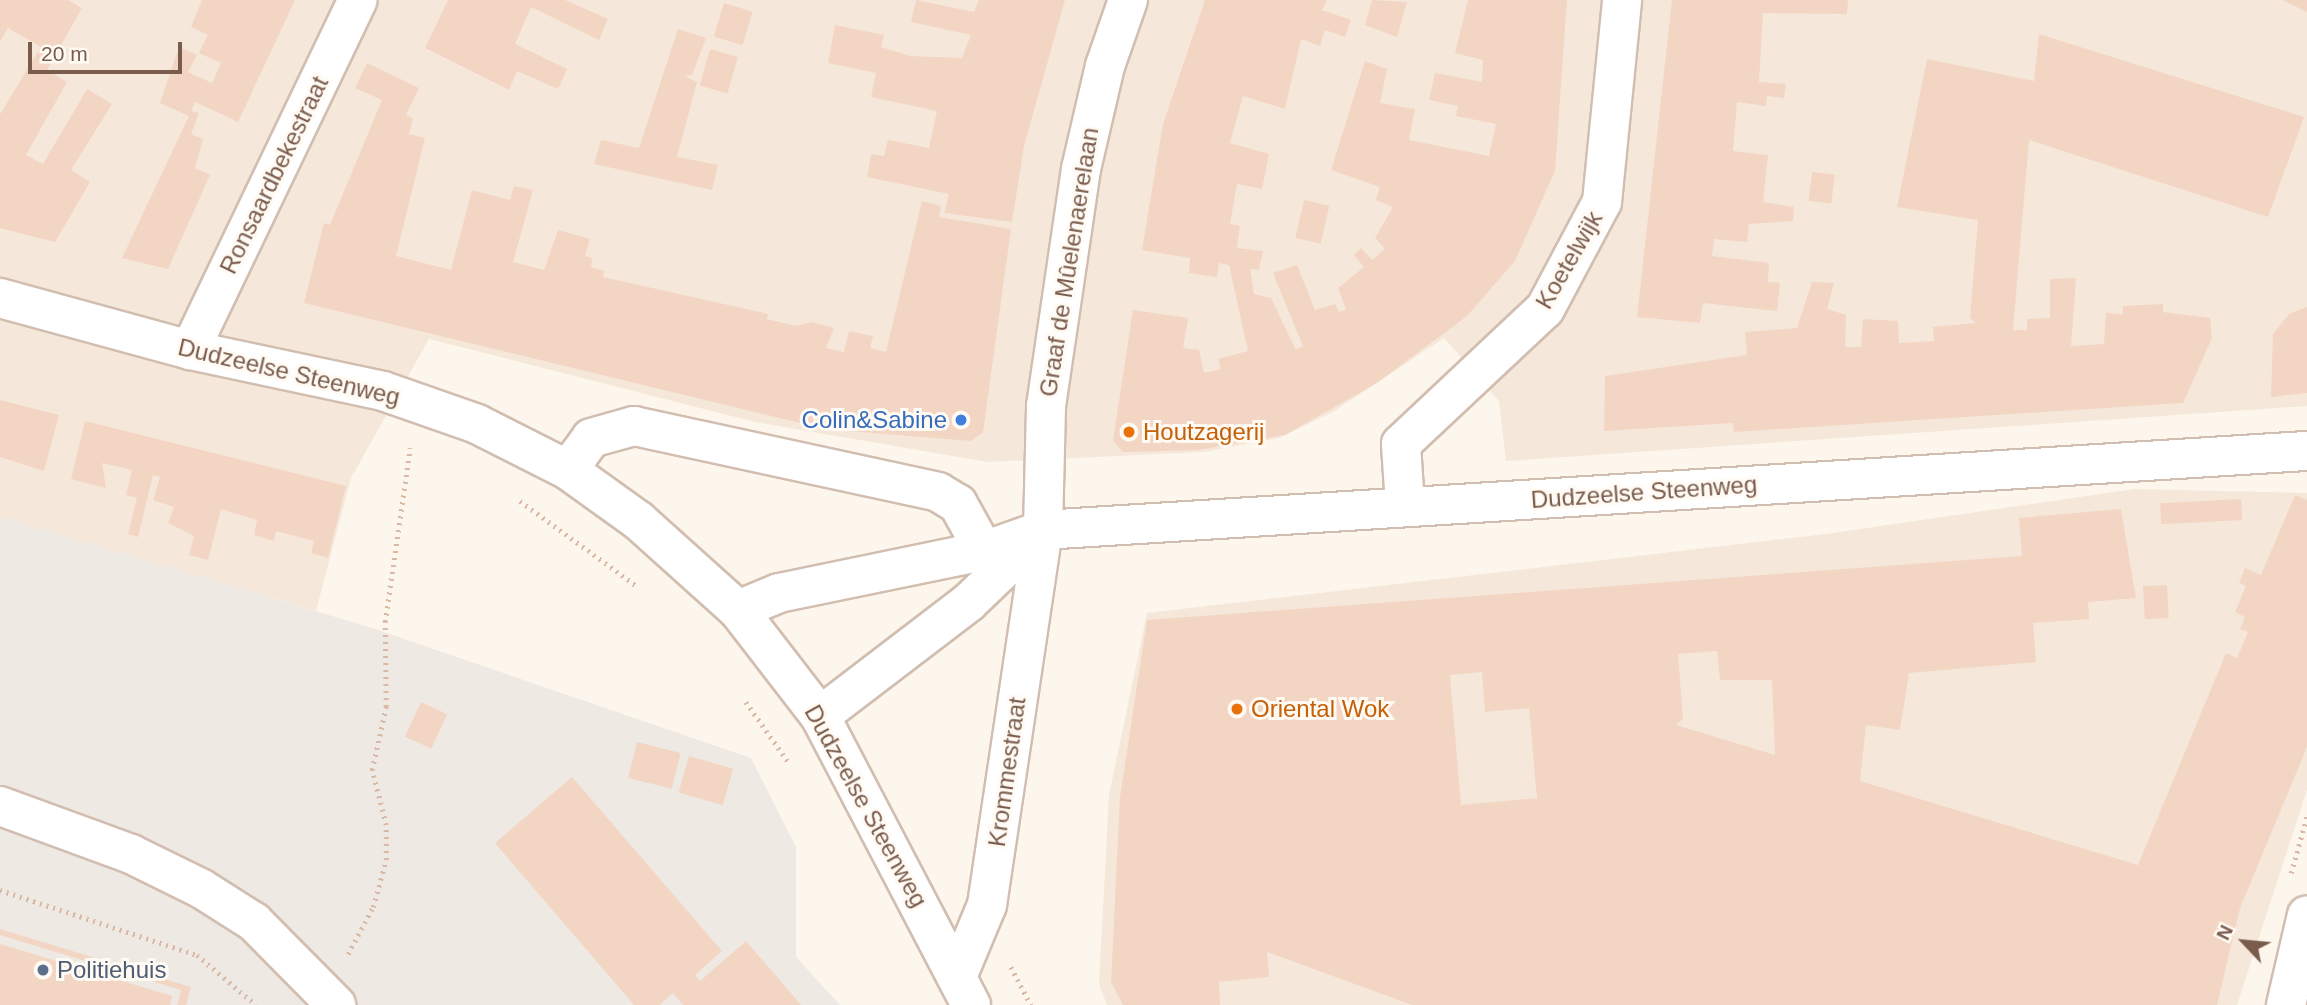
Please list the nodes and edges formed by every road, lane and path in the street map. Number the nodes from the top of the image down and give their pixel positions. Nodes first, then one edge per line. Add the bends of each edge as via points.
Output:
1 (358, 0) edge
2 (1129, 0) edge
3 (1622, 0) edge
4 (0, 298) edge
5 (190, 349) junction
6 (411, 440) dead end
7 (2307, 451) edge
8 (568, 470) junction
9 (512, 495) dead end
10 (1405, 505) junction
11 (1043, 530) junction
12 (984, 551) junction
13 (641, 589) dead end
14 (738, 610) junction
15 (740, 694) dead end
16 (820, 716) junction
17 (794, 773) dead end
18 (0, 806) edge
19 (0, 890) edge
20 (2307, 915) edge
21 (1020, 985) dead end
22 (964, 991) edge
23 (334, 1003) edge
24 (256, 1005) edge
25 (1031, 1005) edge
26 (2286, 1005) edge

1 - 5 street, Ronsaardbekestraat
2 - 11 street, Graaf de Mûelenaerelaan via 1105,66 1081,169 1046,406
3 - 10 street, Koetelwijk via 1602,202 1545,309 1401,444
4 - 5 street, Dudzeelse Steenweg
5 - 8 street, Dudzeelse Steenweg via 383,391 477,424
6 - 23 path via 385,622 386,707 372,769 386,825 386,860 373,907
7 - 10 street, Dudzeelse Steenweg
8 - 12 street via 592,438 634,426 938,492 958,504
8 - 14 street, Dudzeelse Steenweg via 639,521
9 - 13 path
10 - 11 street, Dudzeelse Steenweg
11 - 12 street, Dudzeelse Steenweg
11 - 16 street via 969,602
11 - 22 street, Krommestraat via 987,905
12 - 14 street, Dudzeelse Steenweg via 779,593
14 - 16 street, Dudzeelse Steenweg
15 - 17 path
16 - 22 street, Dudzeelse Steenweg
18 - 23 street via 58,824 202,888 254,922
19 - 24 path via 186,949 232,979
20 - 26 street
21 - 25 path

